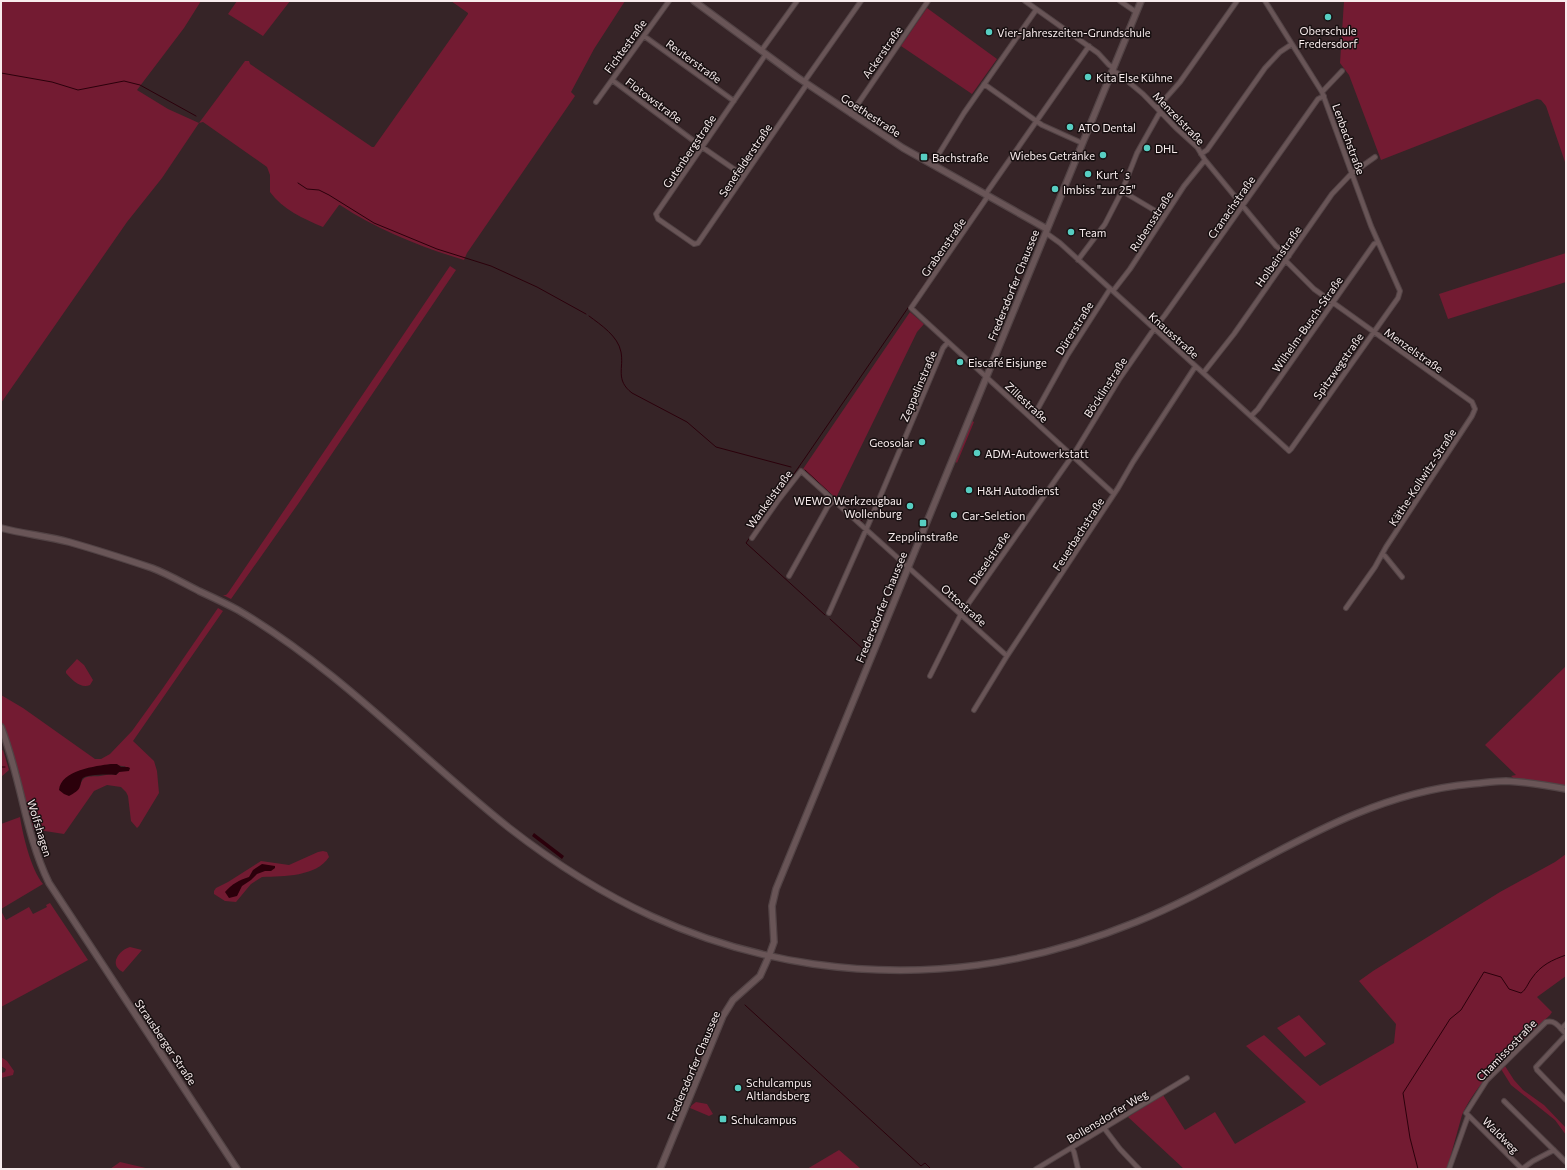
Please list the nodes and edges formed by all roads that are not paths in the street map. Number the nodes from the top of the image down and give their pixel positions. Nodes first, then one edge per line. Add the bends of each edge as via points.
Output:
1 (669, 1) edge
2 (694, 1) edge
3 (797, 1) edge
4 (861, 1) edge
5 (928, 1) edge
6 (1025, 1) edge
7 (1120, 1) edge
8 (1141, 1) edge
9 (1237, 1) edge
10 (1265, 1) edge
11 (1036, 10) junction
12 (1136, 12) junction
13 (644, 36) junction
14 (1292, 44) junction
15 (1089, 46) junction
16 (764, 53) junction
17 (1113, 69) junction
18 (1342, 71) dead end
19 (612, 80) junction
20 (806, 83) junction
21 (984, 84) junction
22 (1323, 94) junction
23 (734, 101) junction
24 (596, 102) dead end
25 (1157, 108) junction
26 (1160, 112) junction
27 (851, 114) junction
28 (1037, 121) junction
29 (1082, 143) junction
30 (702, 147) junction
31 (1201, 154) junction
32 (1375, 157) dead end
33 (1204, 160) junction
34 (932, 165) junction
35 (1351, 174) junction
36 (744, 176) junction
37 (1122, 191) junction
38 (987, 196) junction
39 (1243, 206) junction
40 (1164, 216) junction
41 (1047, 231) junction
42 (1378, 242) junction
43 (696, 244) joint
44 (1289, 256) junction
45 (1078, 260) junction
46 (1286, 260) junction
47 (1112, 290) junction
48 (1400, 292) joint
49 (1333, 303) junction
50 (911, 308) joint
51 (1154, 329) junction
52 (1374, 332) junction
53 (948, 342) junction
54 (1195, 367) junction
55 (1204, 372) junction
56 (986, 377) junction
57 (1475, 409) joint
58 (1251, 416) junction
59 (1032, 419) junction
60 (1289, 451) joint
61 (1072, 456) junction
62 (1114, 494) junction
63 (833, 501) junction
64 (1, 528) edge
65 (866, 530) junction
66 (752, 538) dead end
67 (1382, 554) junction
68 (908, 568) junction
69 (789, 576) dead end
70 (1402, 577) dead end
71 (1346, 608) dead end
72 (829, 613) dead end
73 (961, 614) junction
74 (1007, 656) junction
75 (930, 676) dead end
76 (974, 710) dead end
77 (1, 727) edge
78 (1566, 789) edge
79 (77, 927) joint
80 (770, 956) junction
81 (1566, 1024) edge
82 (1561, 1029) junction
83 (1566, 1034) edge
84 (1187, 1078) dead end
85 (1566, 1100) edge
86 (1504, 1101) dead end
87 (1467, 1115) junction
88 (1104, 1128) junction
89 (1072, 1148) junction
90 (1554, 1150) junction
91 (1566, 1162) edge
92 (238, 1169) edge
93 (660, 1169) edge
94 (1036, 1169) edge
95 (1078, 1169) edge
96 (1139, 1169) edge
97 (1449, 1169) edge
98 (1522, 1169) edge

1 - 13 street, Fichtestraße
2 - 16 main road, Goethestraße
3 - 16 street, Gutenbergstraße
4 - 20 street, Senefelderstraße
5 - 27 street, Ackerstraße
6 - 11 street, Menzelstraße
7 - 12 street
8 - 12 main road, Fredersdorfer Chaussee
9 - 25 street via 1180,82
10 - 14 street, Lenbachstraße
11 - 15 street, Menzelstraße
11 - 21 street
12 - 17 main road, Fredersdorfer Chaussee
13 - 19 street, Fichtestraße
13 - 23 street, Reuterstraße
14 - 22 street, Lenbachstraße
14 - 31 street via 1265,68 1207,150
15 - 17 street, Menzelstraße
15 - 28 street, Grabenstraße
16 - 20 main road, Goethestraße
16 - 23 street, Gutenbergstraße
17 - 25 street, Menzelstraße
17 - 29 main road, Fredersdorfer Chaussee
18 - 22 street, Cranachstraße
19 - 24 street, Fichtestraße
19 - 30 street, Flotowstraße
20 - 27 main road, Goethestraße
20 - 36 street, Senefelderstraße
21 - 28 street
21 - 34 street
22 - 35 street, Lenbachstraße
22 - 39 street, Cranachstraße
23 - 30 street, Gutenbergstraße
25 - 26 street, Menzelstraße
26 - 31 street, Menzelstraße
26 - 37 street via 1137,154
27 - 34 main road, Goethestraße
28 - 29 street
28 - 38 street, Grabenstraße
29 - 41 main road, Fredersdorfer Chaussee
30 - 36 street, Flotowstraße
30 - 43 street, Gutenbergstraße via 656,214 656,217
31 - 33 street, Menzelstraße
32 - 35 street, Holbeinstraße
33 - 39 street, Menzelstraße
33 - 40 street, Rubensstraße
34 - 38 main road, Goethestraße
35 - 42 street, Lenbachstraße
35 - 44 street, Holbeinstraße via 1332,194
36 - 43 street, Senefelderstraße
37 - 40 street
37 - 45 street via 1105,224
38 - 41 main road, Goethestraße
38 - 50 street, Grabenstraße
39 - 44 street, Menzelstraße via 1276,246
39 - 51 street, Cranachstraße
40 - 47 street, Rubensstraße via 1130,270
41 - 45 street, Knausstraße
41 - 56 main road, Fredersdorfer Chaussee
42 - 48 street, Lenbachstraße
42 - 49 street, Wilhelm-Busch-Straße via 1374,244
44 - 46 street, Holbeinstraße
45 - 47 street, Knausstraße
46 - 49 street, Menzelstraße via 1310,286
46 - 55 street, Holbeinstraße via 1225,347
47 - 51 street, Knausstraße
47 - 59 street, Dürerstraße via 1067,356
48 - 52 street, Spitzwegstraße
49 - 52 street, Menzelstraße
49 - 58 street, Wilhelm-Busch-Straße
50 - 53 street, Zillestraße
51 - 54 street, Knausstraße
51 - 61 street, Böcklinstraße
52 - 57 street, Menzelstraße via 1472,402
52 - 60 street, Spitzwegstraße
53 - 56 street, Zillestraße
53 - 65 street, Zeppelinstraße
54 - 55 street, Knausstraße
54 - 62 street, Feuerbachstraße
55 - 58 street, Knausstraße
56 - 59 street, Zillestraße
56 - 68 main road, Fredersdorfer Chaussee
57 - 67 street, Käthe-Kollwitz-Straße
58 - 60 street, Knausstraße
59 - 61 street, Zillestraße
61 - 62 street, Zillestraße
61 - 73 street, Dieselstraße
62 - 74 street, Feuerbachstraße
63 - 65 street, Wankelstraße
63 - 66 street, Wankelstraße via 801,471
63 - 69 street
64 - 80 main road via 67,541 155,569 236,609 337,680 506,825 570,872 634,909 689,933
65 - 68 street, Wankelstraße
65 - 72 street, Zeppelinstraße
67 - 70 street
67 - 71 street, Käthe-Kollwitz-Straße
68 - 73 street, Ottostraße
68 - 80 main road, Fredersdorfer Chaussee via 776,889 772,906 774,942
73 - 74 street, Ottostraße
73 - 75 street, Dieselstraße
74 - 76 street, Feuerbachstraße
77 - 79 main road, Wolfshagen via 44,872
78 - 80 main road via 1504,781 1460,785 1393,800 1309,834 1140,921 1085,942 1036,956 990,964 913,970 855,969
79 - 92 main road, Strausberger Straße
80 - 93 main road, Fredersdorfer Chaussee via 760,976 733,1000 724,1016
81 - 82 street
82 - 83 street
82 - 87 street, Chamissostraße via 1555,1022 1546,1022 1487,1080 1466,1111
83 - 85 street via 1536,1067
84 - 88 street, Bollensdorfer Weg
86 - 90 street
87 - 97 street, Chamissostraße
87 - 98 street, Waldweg
88 - 89 street, Bollensdorfer Weg
88 - 96 street
89 - 94 street, Bollensdorfer Weg
89 - 95 street
90 - 91 street
90 - 98 street

